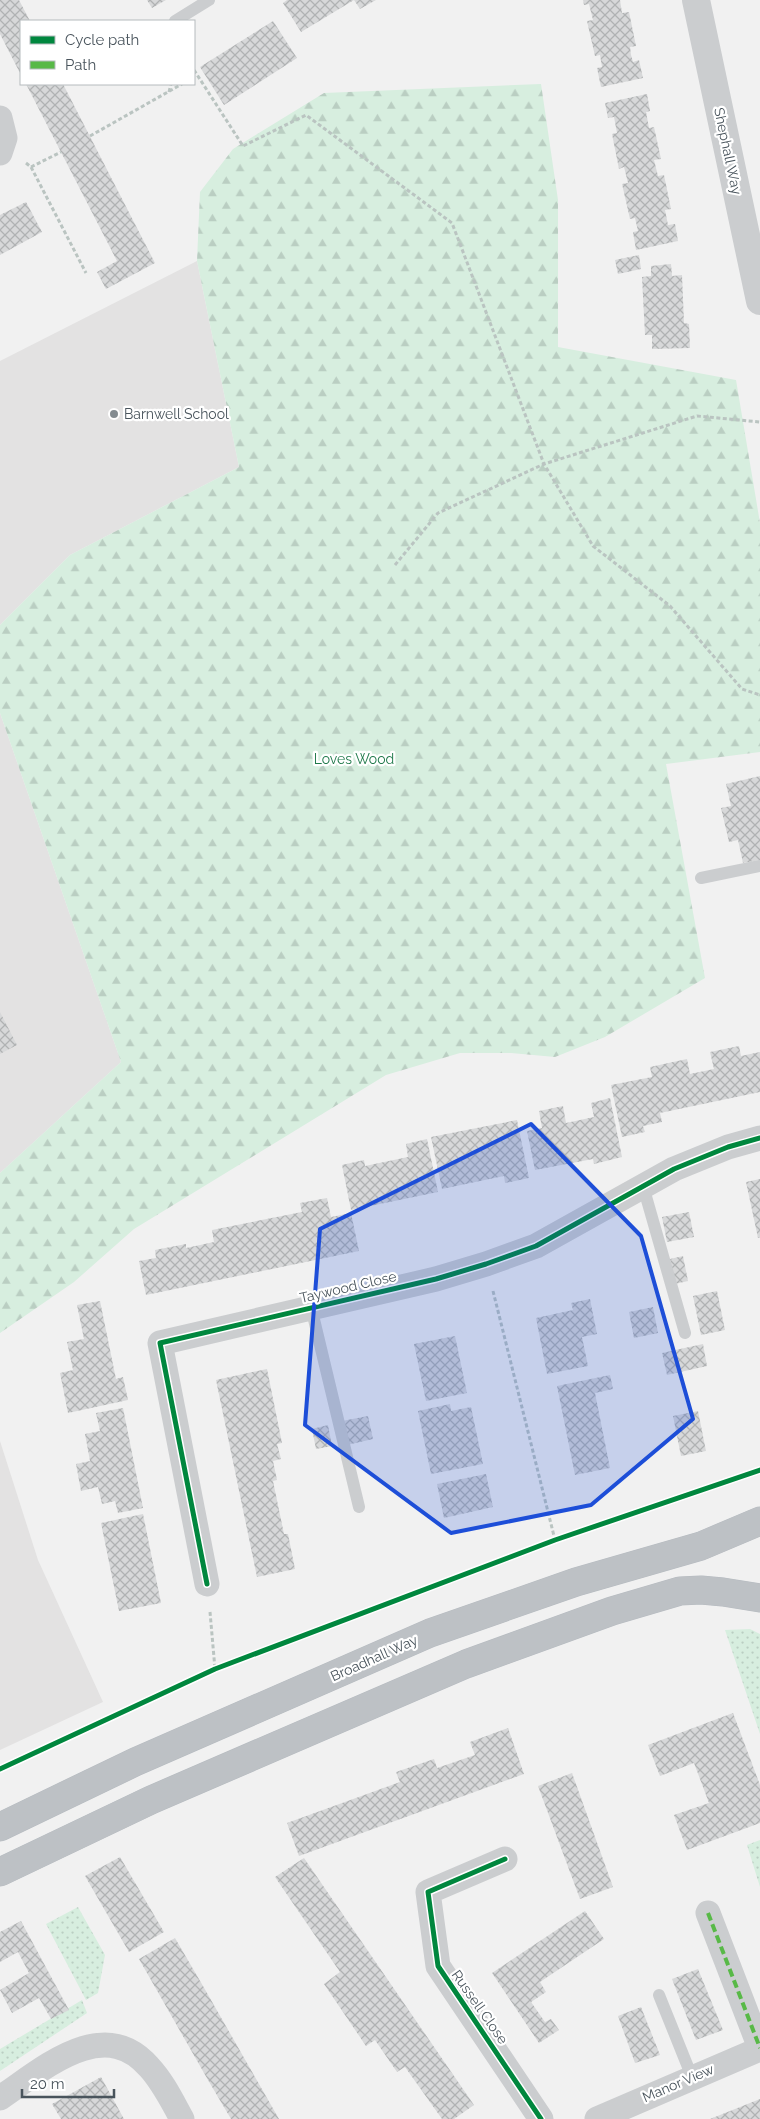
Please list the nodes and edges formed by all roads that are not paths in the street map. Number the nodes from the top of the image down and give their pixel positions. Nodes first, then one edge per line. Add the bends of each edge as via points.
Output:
1 (209, 0) edge
2 (696, 0) edge
3 (177, 20) edge
4 (0, 118) edge
5 (1, 150) edge
6 (760, 301) edge
7 (760, 866) edge
8 (701, 878) dead end
9 (760, 1138) edge
10 (643, 1186) junction
11 (311, 1306) junction
12 (685, 1333) dead end
13 (359, 1507) dead end
14 (760, 1520) edge
15 (207, 1584) road end
16 (760, 1598) edge
17 (0, 1827) edge
18 (504, 1858) dead end
19 (0, 1872) edge
20 (708, 1913) dead end
21 (659, 1995) dead end
22 (760, 2048) edge
23 (692, 2077) junction
24 (0, 2098) edge
25 (624, 2113) edge
26 (182, 2119) edge
27 (541, 2119) edge
28 (597, 2119) edge

1 - 3 lane
2 - 6 street, Shephall Way
4 - 5 street via 5,138
7 - 8 lane
9 - 10 street, Taywood Close via 674,1169
10 - 11 street, Taywood Close via 536,1246 436,1279
10 - 12 lane
11 - 13 lane
11 - 15 street, Taywood Close via 160,1343
14 - 17 highway, Broadhall Way via 701,1546 576,1582 430,1633 135,1762
16 - 19 highway via 716,1591 680,1591 603,1614 466,1664 151,1800
18 - 27 street, Russell Close via 428,1892 431,1920 438,1966
20 - 22 street
21 - 23 lane
22 - 23 street, Manor View
23 - 25 street, Manor View
24 - 26 street via 70,2053 95,2044 110,2045 122,2048 148,2065
25 - 28 street, Manor View

